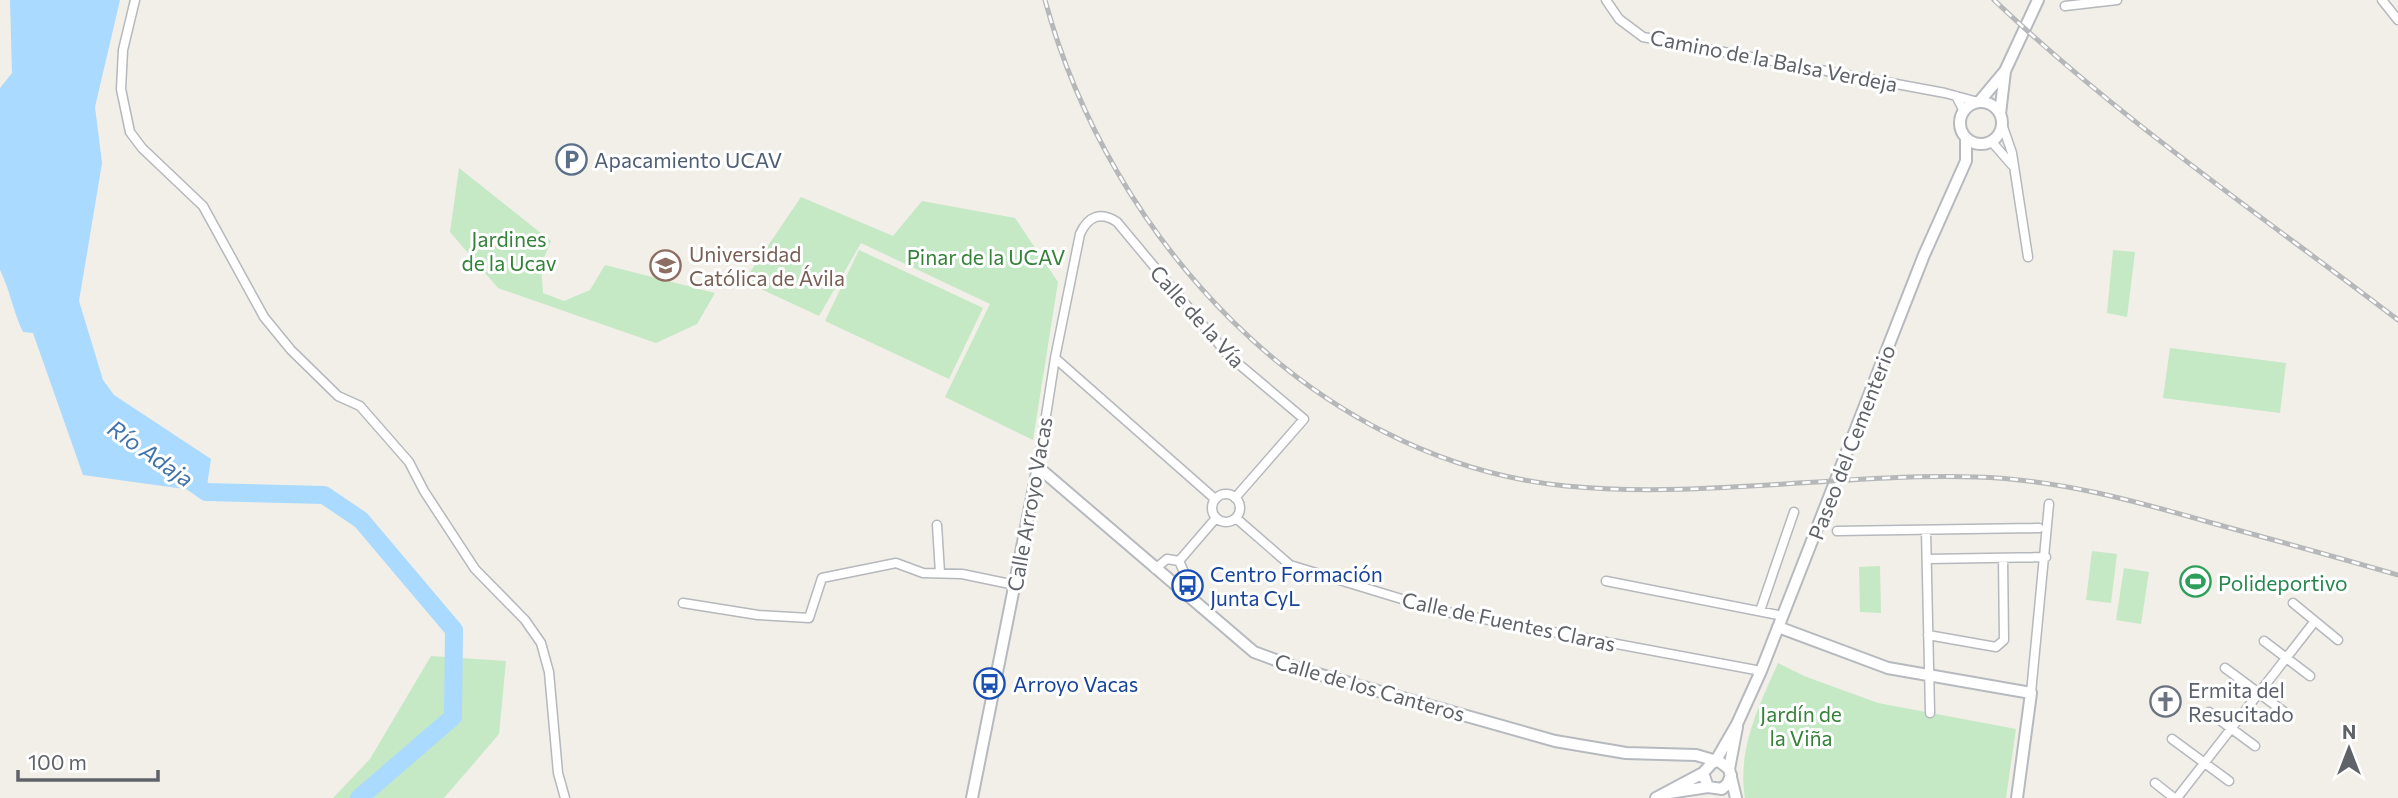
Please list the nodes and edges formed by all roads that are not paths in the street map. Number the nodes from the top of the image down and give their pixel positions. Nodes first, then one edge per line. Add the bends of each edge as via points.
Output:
1 (135, 0) edge
2 (1606, 0) edge
3 (2038, 0) edge
4 (2117, 0) edge
5 (2382, 0) edge
6 (2064, 6) dead end
7 (2398, 20) edge
8 (2005, 71) junction
9 (1955, 96) junction
10 (1978, 102) junction
11 (1964, 111) junction
12 (2001, 119) junction
13 (1966, 138) junction
14 (1987, 142) junction
15 (1966, 161) junction
16 (2014, 167) junction
17 (1096, 216) joint
18 (2028, 257) dead end
19 (1055, 358) junction
20 (1038, 467) junction
21 (1235, 498) junction
22 (1215, 499) junction
23 (2049, 504) dead end
24 (1794, 512) dead end
25 (1216, 518) junction
26 (1236, 518) junction
27 (937, 525) dead end
28 (2039, 528) dead end
29 (1926, 530) junction
30 (1837, 531) dead end
31 (2046, 557) junction
32 (2003, 558) junction
33 (1927, 559) junction
34 (1179, 561) junction
35 (1156, 569) junction
36 (940, 573) junction
37 (1606, 581) dead end
38 (1015, 585) junction
39 (1176, 587) junction
40 (683, 603) dead end
41 (2292, 603) dead end
42 (1760, 611) junction
43 (1783, 616) junction
44 (2315, 621) junction
45 (1778, 627) junction
46 (1928, 635) junction
47 (2338, 640) dead end
48 (2264, 641) dead end
49 (2286, 657) junction
50 (2225, 668) dead end
51 (1761, 671) junction
52 (2310, 676) dead end
53 (1929, 677) junction
54 (2259, 693) junction
55 (2031, 694) junction
56 (2283, 711) dead end
57 (2209, 712) dead end
58 (1930, 713) dead end
59 (1737, 724) junction
60 (2231, 728) junction
61 (2172, 739) dead end
62 (2255, 746) dead end
63 (1682, 754) junction
64 (1714, 762) junction
65 (2204, 763) junction
66 (1703, 772) junction
67 (1730, 772) junction
68 (2229, 780) dead end
69 (2155, 783) dead end
70 (1708, 787) junction
71 (1722, 789) junction
72 (1661, 796) edge
73 (565, 798) edge
74 (972, 798) edge
75 (1731, 798) edge
76 (1736, 798) edge
77 (2017, 798) edge
78 (2176, 798) edge

1 - 73 street via 123,50 121,89 130,132 203,206 264,317 338,396 360,406 409,462 475,569 541,643
2 - 9 street, Camino de la Balsa Verdeja via 1619,19 1643,37
3 - 8 street
4 - 6 street
5 - 7 street
8 - 10 street
8 - 12 street
9 - 10 street, Camino de la Balsa Verdeja
9 - 11 street
10 - 11 street
10 - 12 street via 1991,105
11 - 13 street via 1960,125
12 - 14 street via 2000,132
12 - 16 street
13 - 14 street
13 - 15 street, Paseo del Cementerio
14 - 15 street, Paseo del Cementerio
14 - 16 street
15 - 43 street, Paseo del Cementerio via 1924,255
16 - 18 street
17 - 19 street, Calle Arroyo Vacas via 1085,222 1080,234
17 - 21 street, Calle de la Vía via 1107,215 1117,222 1228,355 1304,419
19 - 20 street, Calle Arroyo Vacas
19 - 22 street
20 - 35 street, Calle de los Canteros
20 - 38 street, Calle Arroyo Vacas
21 - 22 street via 1223,495
21 - 26 street via 1240,510
22 - 25 street via 1212,511
23 - 31 street
24 - 42 street
25 - 26 street via 1224,522
25 - 34 street
26 - 51 street, Calle de Fuentes Claras via 1290,565 1441,611
27 - 36 street
28 - 29 street
29 - 30 street
29 - 33 street
31 - 32 street
31 - 55 street
32 - 33 street
32 - 46 street via 2004,640 1996,647
33 - 46 street
34 - 35 street via 1167,559
34 - 39 street via 1184,572
35 - 39 street, Calle de los Canteros
36 - 38 street
36 - 40 street via 923,573 897,563 822,578 809,618
37 - 42 street
38 - 74 street, Calle Arroyo Vacas
39 - 63 street, Calle de los Canteros via 1241,643 1275,661 1555,741 1626,754
41 - 44 street
42 - 43 street
43 - 45 street, Paseo del Cementerio
44 - 47 street
44 - 49 street
45 - 51 street, Paseo del Cementerio
45 - 53 street via 1888,668
46 - 53 street
48 - 49 street
49 - 52 street
49 - 54 street
50 - 54 street
51 - 59 street, Paseo del Cementerio
53 - 55 street
53 - 58 street
54 - 56 street
54 - 60 street
55 - 77 street
57 - 60 street
59 - 64 street, Paseo del Cementerio
59 - 67 street, Paseo del Cementerio
60 - 62 street
60 - 65 street
61 - 65 street
63 - 64 street, Calle de los Canteros
63 - 66 street
64 - 66 street
64 - 67 street via 1724,763
65 - 68 street
65 - 78 street
66 - 70 street
66 - 72 street
67 - 71 street
67 - 76 street, Paseo del Cementerio
69 - 78 street
70 - 71 street
70 - 72 street
71 - 75 street

